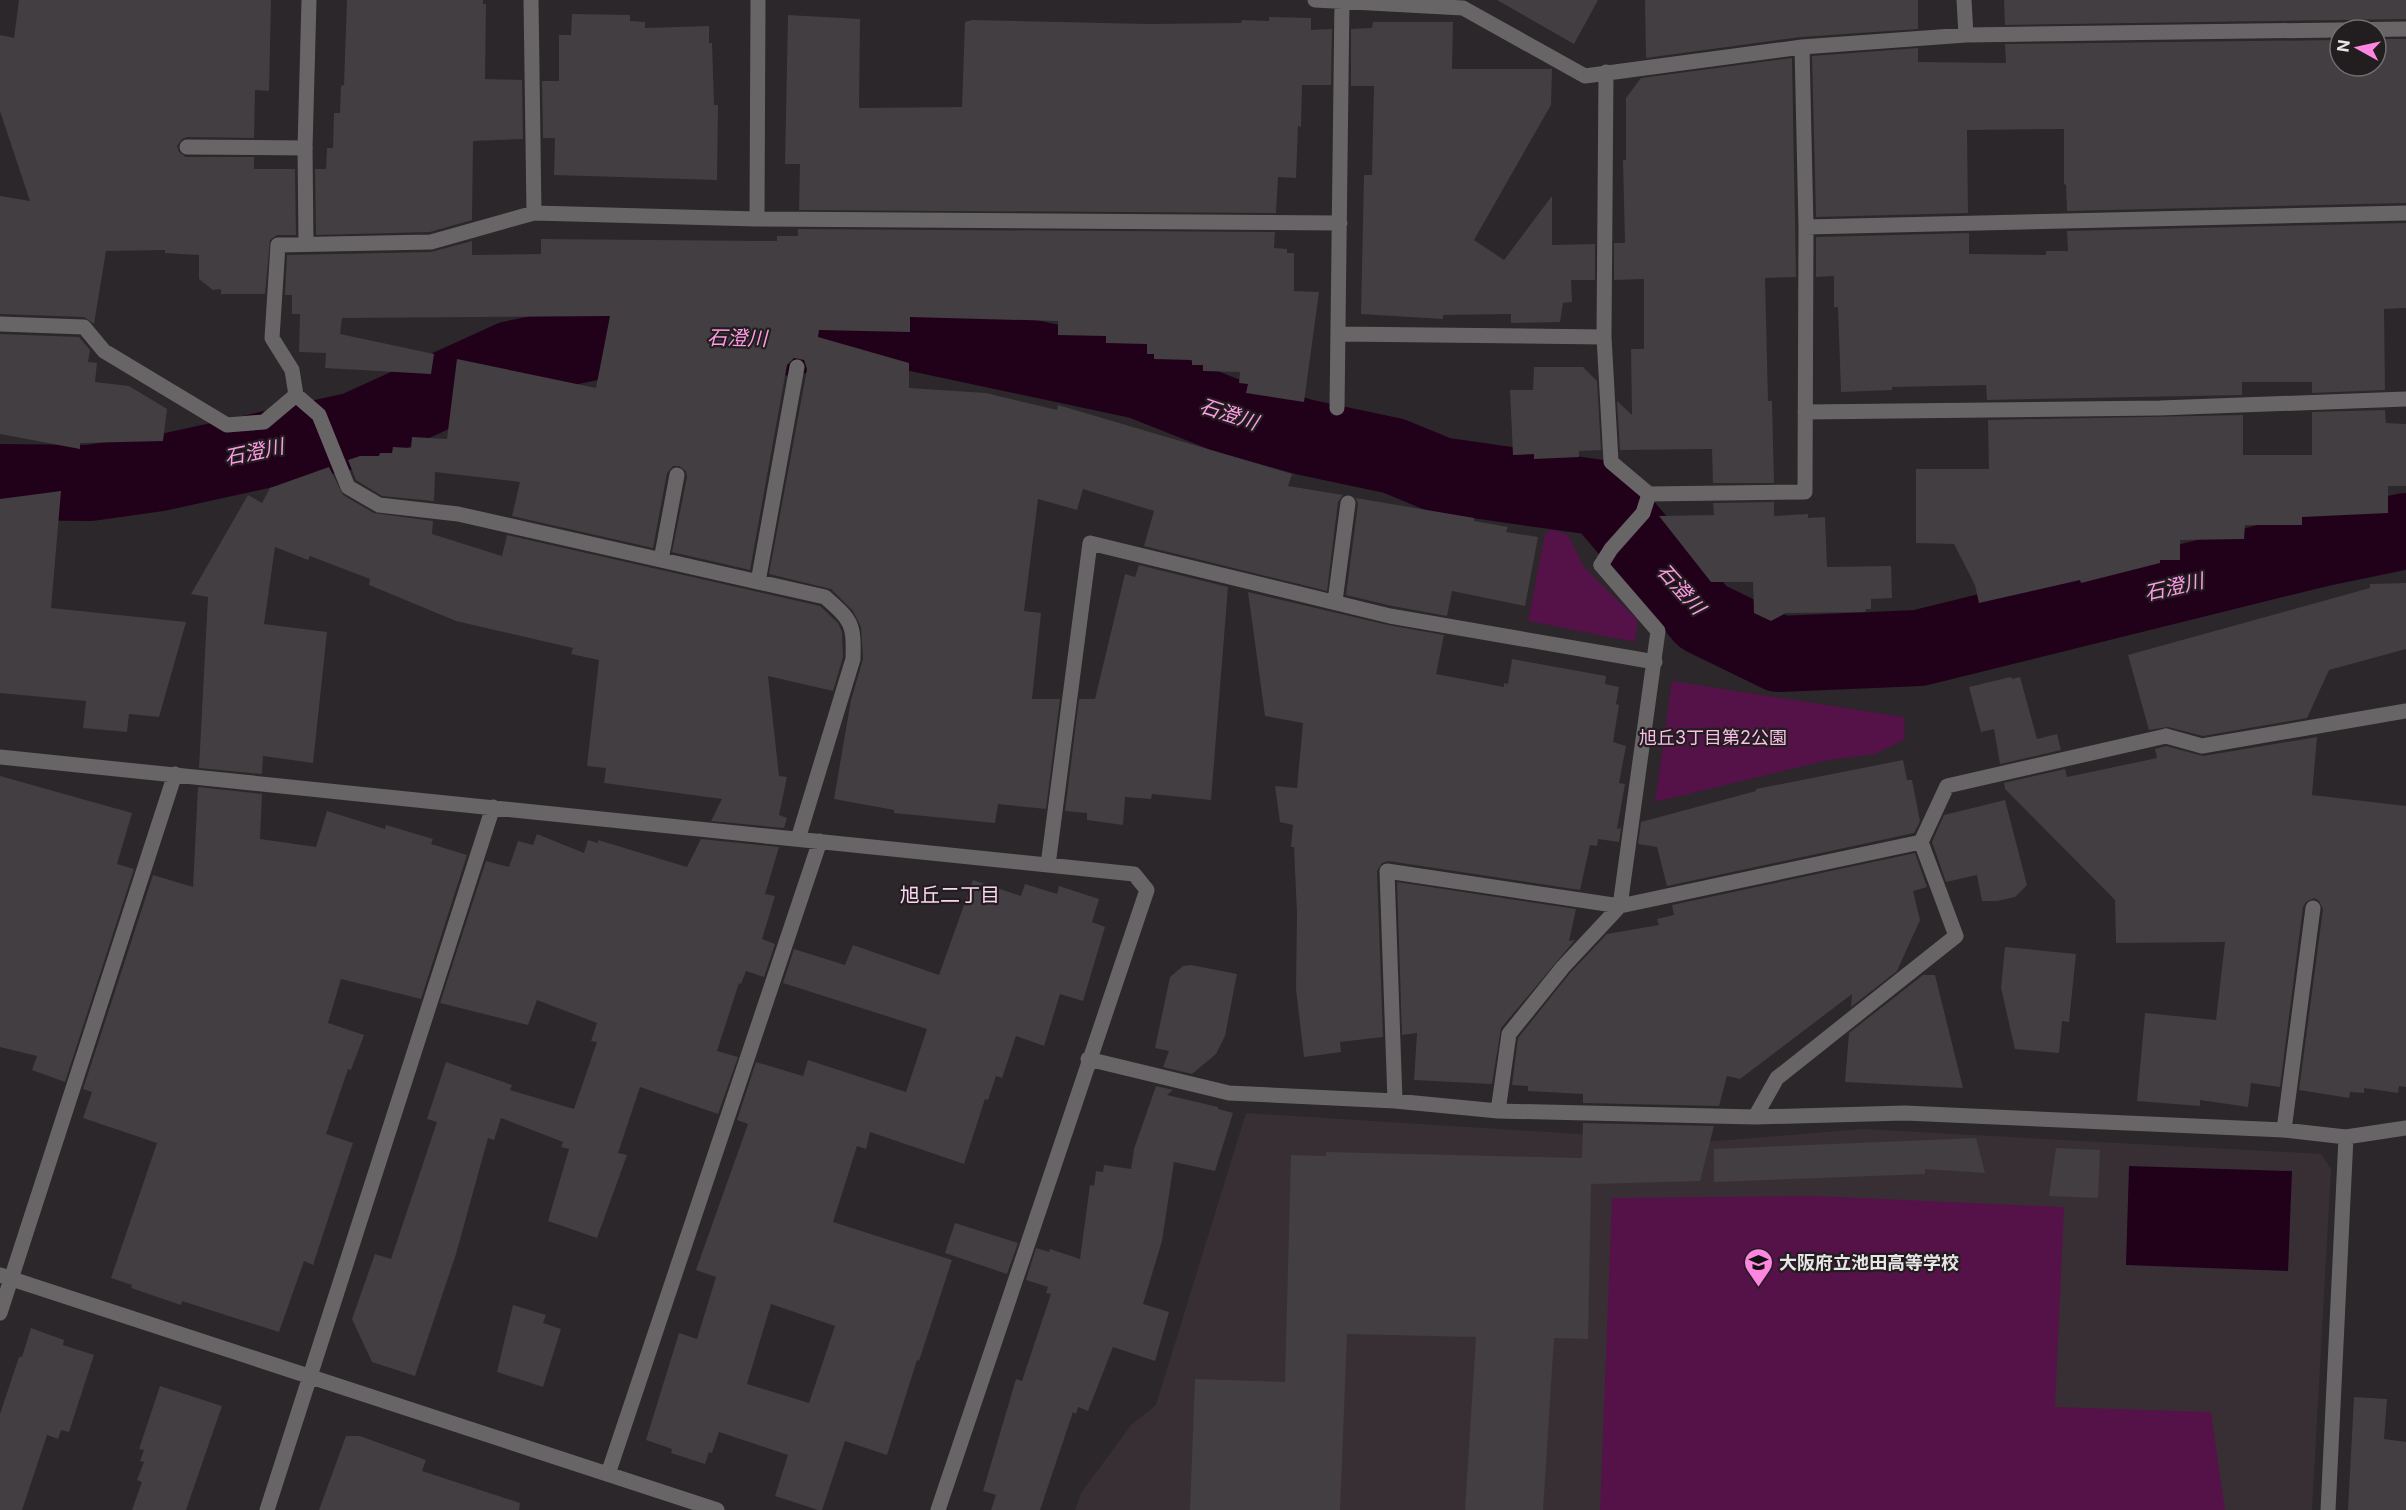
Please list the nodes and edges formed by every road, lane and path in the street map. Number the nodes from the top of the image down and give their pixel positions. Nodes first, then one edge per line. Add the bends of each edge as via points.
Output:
1 (309, 0) edge
2 (531, 0) edge
3 (758, 0) edge
4 (1315, 0) edge
5 (1342, 0) edge
6 (1964, 0) edge
7 (2406, 29) edge
8 (1966, 35) junction
9 (1802, 46) junction
10 (1606, 72) junction
11 (187, 147) dead end
12 (305, 148) junction
13 (534, 213) junction
14 (2406, 213) edge
15 (757, 219) junction
16 (1340, 223) junction
17 (1806, 227) junction
18 (306, 243) junction
19 (0, 324) edge
20 (1338, 334) junction
21 (1604, 337) junction
22 (796, 367) dead end
23 (296, 395) junction
24 (2406, 399) edge
25 (1337, 408) dead end
26 (1805, 412) junction
27 (677, 475) dead end
28 (1649, 494) junction
29 (1348, 503) dead end
30 (661, 560) junction
31 (758, 582) junction
32 (1335, 601) junction
33 (1655, 662) junction
34 (2406, 711) edge
35 (0, 757) edge
36 (175, 774) junction
37 (493, 807) junction
38 (798, 839) junction
39 (820, 841) junction
40 (1921, 842) junction
41 (1048, 865) junction
42 (1620, 906) junction
43 (2313, 908) dead end
44 (1088, 1059) junction
45 (1395, 1101) junction
46 (1498, 1111) junction
47 (1755, 1117) junction
48 (2406, 1128) edge
49 (2284, 1130) junction
50 (2346, 1137) junction
51 (6, 1277) edge
52 (0, 1313) edge
53 (311, 1377) junction
54 (608, 1474) junction
55 (267, 1510) edge
56 (717, 1510) edge
57 (938, 1510) edge
58 (2328, 1510) edge

1 - 12 street
2 - 13 street
3 - 15 street
4 - 5 street
5 - 10 street via 1463,8 1585,76
5 - 16 street
6 - 8 street
7 - 8 street
8 - 9 street
9 - 10 street
9 - 17 street
10 - 21 street
11 - 12 street
12 - 18 street
13 - 15 street
13 - 18 street via 431,242
14 - 17 street
15 - 16 street
16 - 20 street
17 - 26 street
18 - 23 street via 278,244 272,338 292,370
19 - 23 street via 84,327 104,351 227,425 264,422
20 - 21 street
20 - 25 street
21 - 28 street via 1611,462
22 - 31 street
23 - 30 street via 320,415 348,488 379,506 458,514
24 - 26 street via 2160,408
26 - 28 street via 1805,492
27 - 30 street
28 - 33 street via 1643,513 1601,565 1658,631
29 - 32 street
30 - 31 street
31 - 38 street via 825,597 843,612 854,630 853,659
32 - 33 street via 1390,616
32 - 41 street via 1090,543
33 - 42 street
34 - 40 street via 2202,746 2166,736 1947,786
35 - 36 street
36 - 37 street
36 - 51 street
37 - 38 street
37 - 53 street
38 - 39 street
39 - 41 street
39 - 54 street
40 - 42 street
40 - 47 street via 1956,936 1778,1078
41 - 44 street via 1134,874 1147,890
42 - 45 street via 1387,871
42 - 46 street via 1563,967 1509,1034
43 - 49 street
44 - 45 street via 1229,1093
44 - 57 street
45 - 46 street
46 - 47 street
47 - 49 street via 1905,1113
48 - 50 street
49 - 50 street
50 - 58 street
51 - 52 street
51 - 53 street
53 - 54 street
53 - 55 street
54 - 56 street

